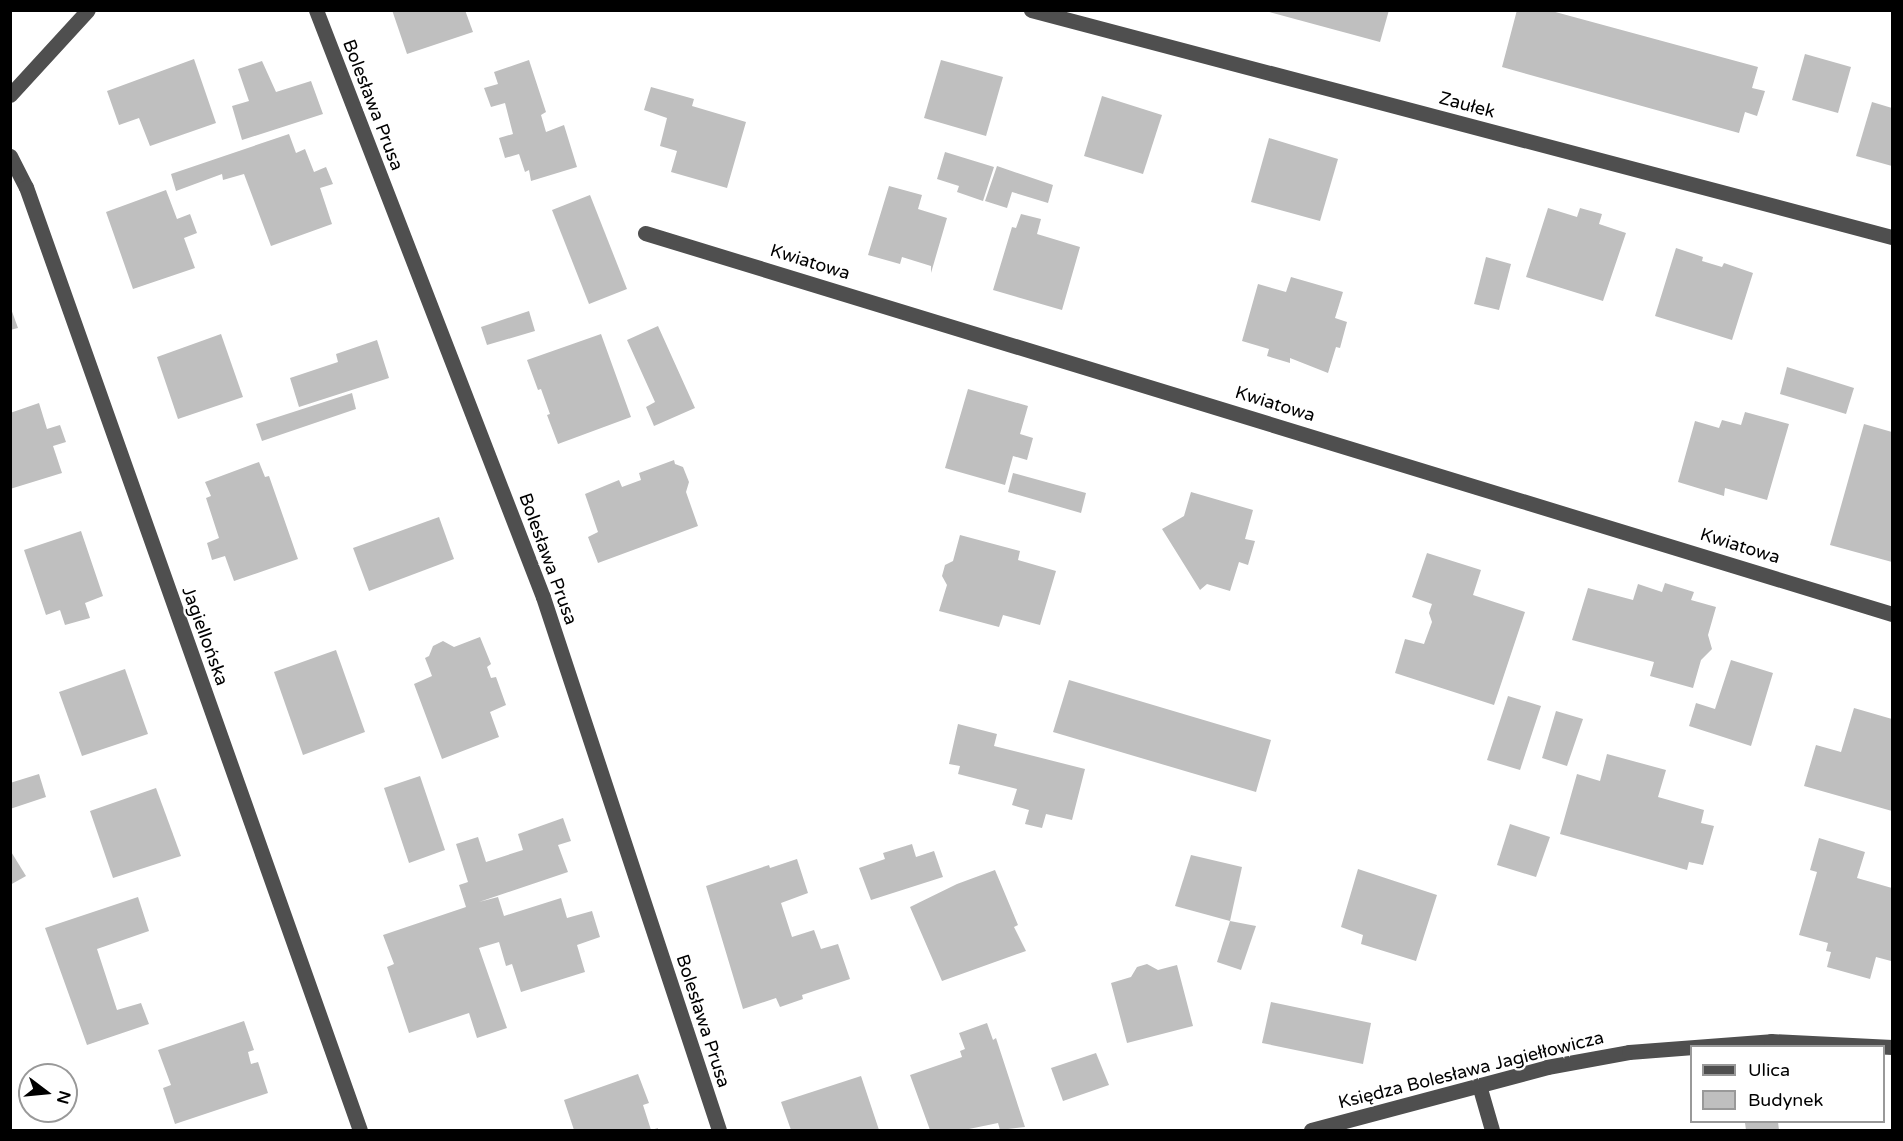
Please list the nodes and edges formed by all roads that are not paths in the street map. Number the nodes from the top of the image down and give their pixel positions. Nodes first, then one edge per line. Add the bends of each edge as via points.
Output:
1 (88, 10) edge
2 (316, 10) edge
3 (1031, 10) edge
4 (10, 95) edge
5 (10, 156) edge
6 (645, 233) dead end
7 (1893, 237) edge
8 (1893, 614) edge
9 (1719, 1045) edge
10 (1852, 1045) edge
11 (1690, 1047) edge
12 (1479, 1085) junction
13 (360, 1131) edge
14 (719, 1131) edge
15 (1311, 1131) edge
16 (1492, 1131) edge

1 - 4 street
2 - 14 street, Bolesława Prusa via 543,597
3 - 7 street, Zaułek
5 - 13 street, Jagiellońska via 26,187
6 - 8 street, Kwiatowa
9 - 10 street, Księdza Bolesława Jagiełłowicza via 1771,1041
11 - 12 street, Księdza Bolesława Jagiełłowicza via 1629,1052
12 - 15 street, Księdza Bolesława Jagiełłowicza
12 - 16 street

